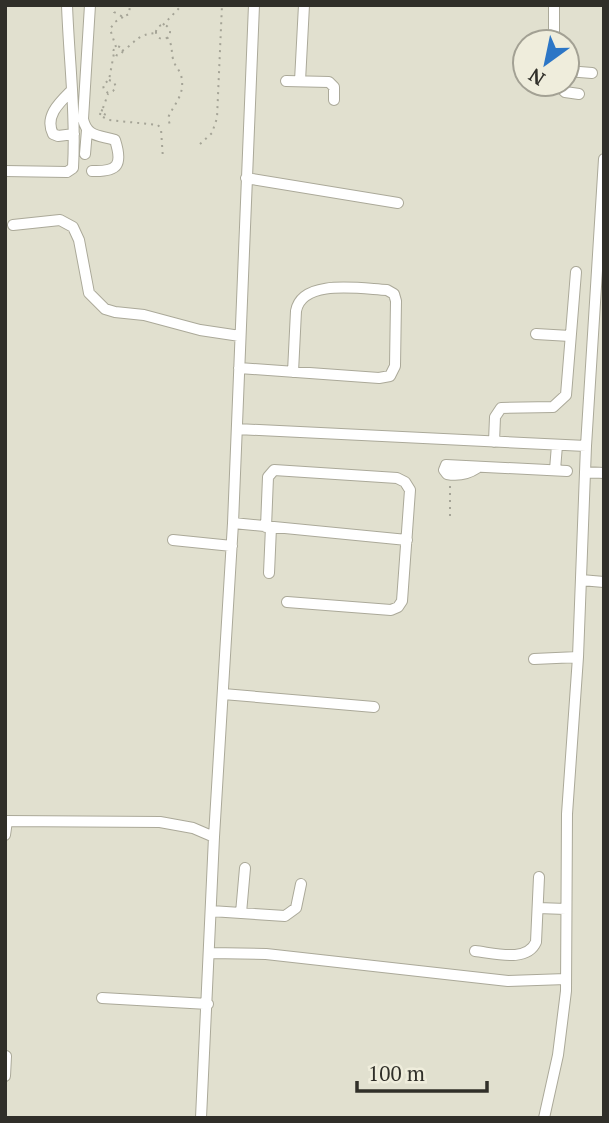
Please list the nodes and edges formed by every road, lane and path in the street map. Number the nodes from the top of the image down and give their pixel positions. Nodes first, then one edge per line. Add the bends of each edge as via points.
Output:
1 (67, 5) edge
2 (90, 5) edge
3 (113, 5) edge
4 (130, 5) edge
5 (182, 5) edge
6 (222, 5) edge
7 (254, 5) edge
8 (304, 5) edge
9 (554, 5) edge
10 (123, 17) junction
11 (163, 25) junction
12 (554, 28) edge
13 (157, 33) junction
14 (167, 37) junction
15 (116, 47) junction
16 (122, 51) junction
17 (114, 53) junction
18 (581, 72) edge
19 (592, 73) dead end
20 (109, 80) junction
21 (286, 80) dead end
22 (300, 81) junction
23 (72, 90) junction
24 (108, 93) junction
25 (334, 100) dead end
26 (170, 125) dead end
27 (87, 130) junction
28 (74, 134) junction
29 (200, 144) dead end
30 (85, 155) dead end
31 (163, 159) dead end
32 (604, 159) edge
33 (5, 171) edge
34 (92, 171) dead end
35 (246, 178) junction
36 (398, 203) dead end
37 (13, 225) dead end
38 (576, 272) dead end
39 (536, 334) dead end
40 (240, 336) junction
41 (570, 336) junction
42 (239, 368) junction
43 (293, 372) junction
44 (237, 429) junction
45 (494, 442) junction
46 (557, 445) junction
47 (586, 446) junction
48 (585, 472) junction
49 (604, 473) edge
50 (450, 475) joint
51 (450, 516) dead end
52 (233, 523) junction
53 (269, 527) junction
54 (173, 540) dead end
55 (407, 540) junction
56 (232, 546) junction
57 (269, 573) dead end
58 (581, 580) junction
59 (604, 582) edge
60 (287, 602) dead end
61 (578, 657) junction
62 (534, 659) dead end
63 (223, 694) junction
64 (374, 706) dead end
65 (6, 821) edge
66 (5, 835) edge
67 (214, 837) junction
68 (245, 868) dead end
69 (539, 877) dead end
70 (302, 884) dead end
71 (538, 908) junction
72 (566, 909) junction
73 (211, 911) junction
74 (241, 913) junction
75 (475, 951) dead end
76 (210, 953) junction
77 (566, 978) junction
78 (102, 998) dead end
79 (208, 1004) junction
80 (6, 1056) edge
81 (5, 1076) edge
82 (201, 1118) edge
83 (544, 1118) edge

1 - 23 street
2 - 27 street via 83,113
3 - 10 path via 116,15
4 - 10 path via 129,14
5 - 11 path
6 - 29 path via 217,118 212,133
7 - 35 street
8 - 22 street
9 - 12 street
10 - 15 path via 110,29
11 - 13 path
11 - 14 path via 170,30
13 - 14 path
13 - 16 path via 136,38
14 - 26 path via 181,76
15 - 16 path
15 - 17 path
16 - 17 path
17 - 20 path
18 - 19 street
20 - 24 path via 103,85
20 - 24 path via 116,87
21 - 22 street
22 - 25 street via 329,82
23 - 28 street
23 - 28 street via 50,123 53,134
24 - 31 path via 99,113 109,120 158,125
27 - 30 street
27 - 34 street via 113,138 117,145 116,168
28 - 33 street via 70,172
32 - 47 street
35 - 36 street
35 - 40 street
37 - 40 street via 60,220 73,227 89,293 105,309
38 - 41 street
39 - 41 street
40 - 42 street
41 - 45 street via 566,395 553,407 501,408 495,417
42 - 43 street
42 - 44 street
43 - 43 street via 390,376 395,366 394,294 387,290 322,289 305,294 297,304
44 - 45 street
44 - 52 street
45 - 46 street
46 - 47 street
46 - 50 street via 561,470 477,468
47 - 48 street
48 - 49 street
48 - 58 street
50 - 51 path
52 - 53 street
52 - 56 street
53 - 55 street
53 - 55 street via 268,477 274,470 397,478 410,490
53 - 57 street
54 - 56 street
55 - 60 street via 402,601 395,609
56 - 63 street
58 - 59 street
58 - 61 street
61 - 62 street
61 - 72 street
63 - 64 street
63 - 67 street
65 - 66 street
65 - 67 street via 160,822
67 - 73 street
68 - 74 street
69 - 71 street
70 - 74 street via 298,902 285,916
71 - 72 street
71 - 75 street via 536,942 529,953
72 - 77 street
73 - 74 street
73 - 76 street
76 - 77 street via 266,954 508,981
76 - 79 street
77 - 83 street via 558,1055
78 - 79 street
79 - 82 street
80 - 81 street

